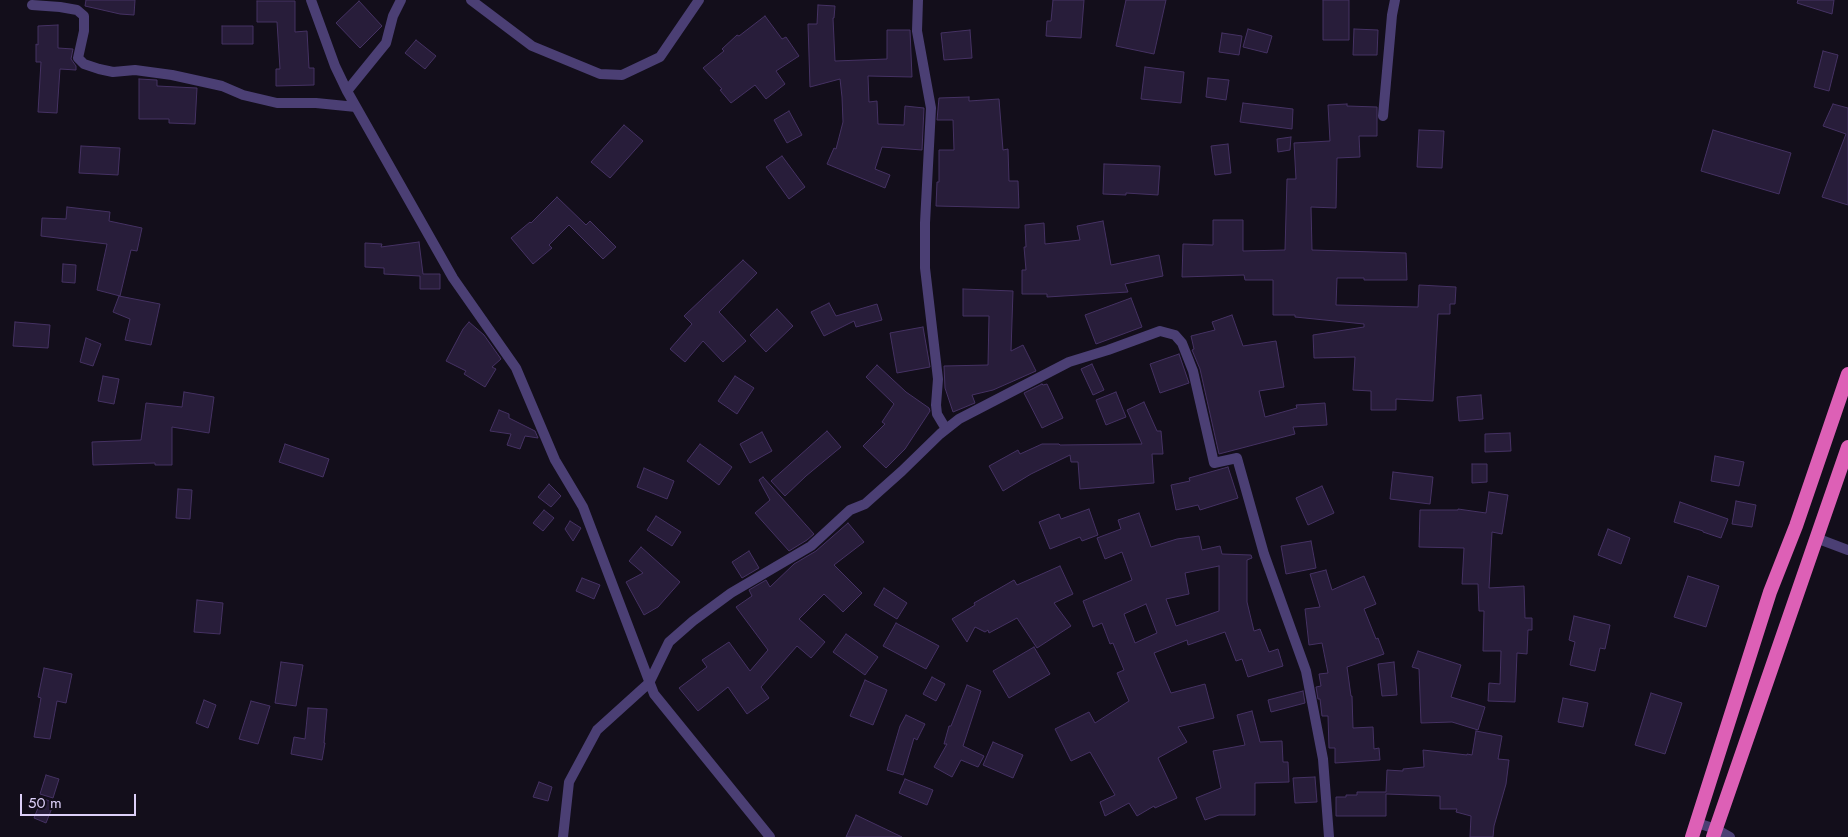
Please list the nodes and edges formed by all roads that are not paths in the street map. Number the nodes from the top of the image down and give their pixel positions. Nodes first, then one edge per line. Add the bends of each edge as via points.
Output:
1 (311, 0) edge
2 (400, 0) edge
3 (471, 0) edge
4 (699, 0) edge
5 (918, 0) edge
6 (1395, 0) edge
7 (32, 5) dead end
8 (347, 91) junction
9 (356, 107) junction
10 (1383, 116) dead end
11 (1848, 374) edge
12 (946, 429) junction
13 (1848, 447) edge
14 (1816, 538) junction
15 (1848, 550) edge
16 (649, 683) junction
17 (1697, 823) junction
18 (1715, 833) edge
19 (563, 837) edge
20 (770, 837) edge
21 (1328, 837) edge
22 (1692, 837) edge
23 (1730, 837) edge

1 - 8 street
2 - 8 street via 386,43
3 - 4 street via 532,46 600,74 622,75 660,57
5 - 12 street via 917,31 931,108 925,268 938,379 937,414
6 - 10 street
7 - 9 street via 77,10 84,16 78,58 84,64 113,72 135,70 172,75 277,103
8 - 9 street
9 - 16 street via 453,278 516,368 555,460 583,507
11 - 17 highway via 1770,592
12 - 16 street via 865,504 850,510 811,546 731,593 687,626 669,642
12 - 21 street via 959,419 1069,362 1160,331 1175,335 1182,343 1193,371 1214,463 1237,458 1264,554 1306,671 1323,760
13 - 14 highway
14 - 15 street
14 - 18 highway
16 - 19 street via 597,730 580,760 569,782
16 - 20 street via 654,694
17 - 18 street
17 - 22 highway
18 - 23 street

